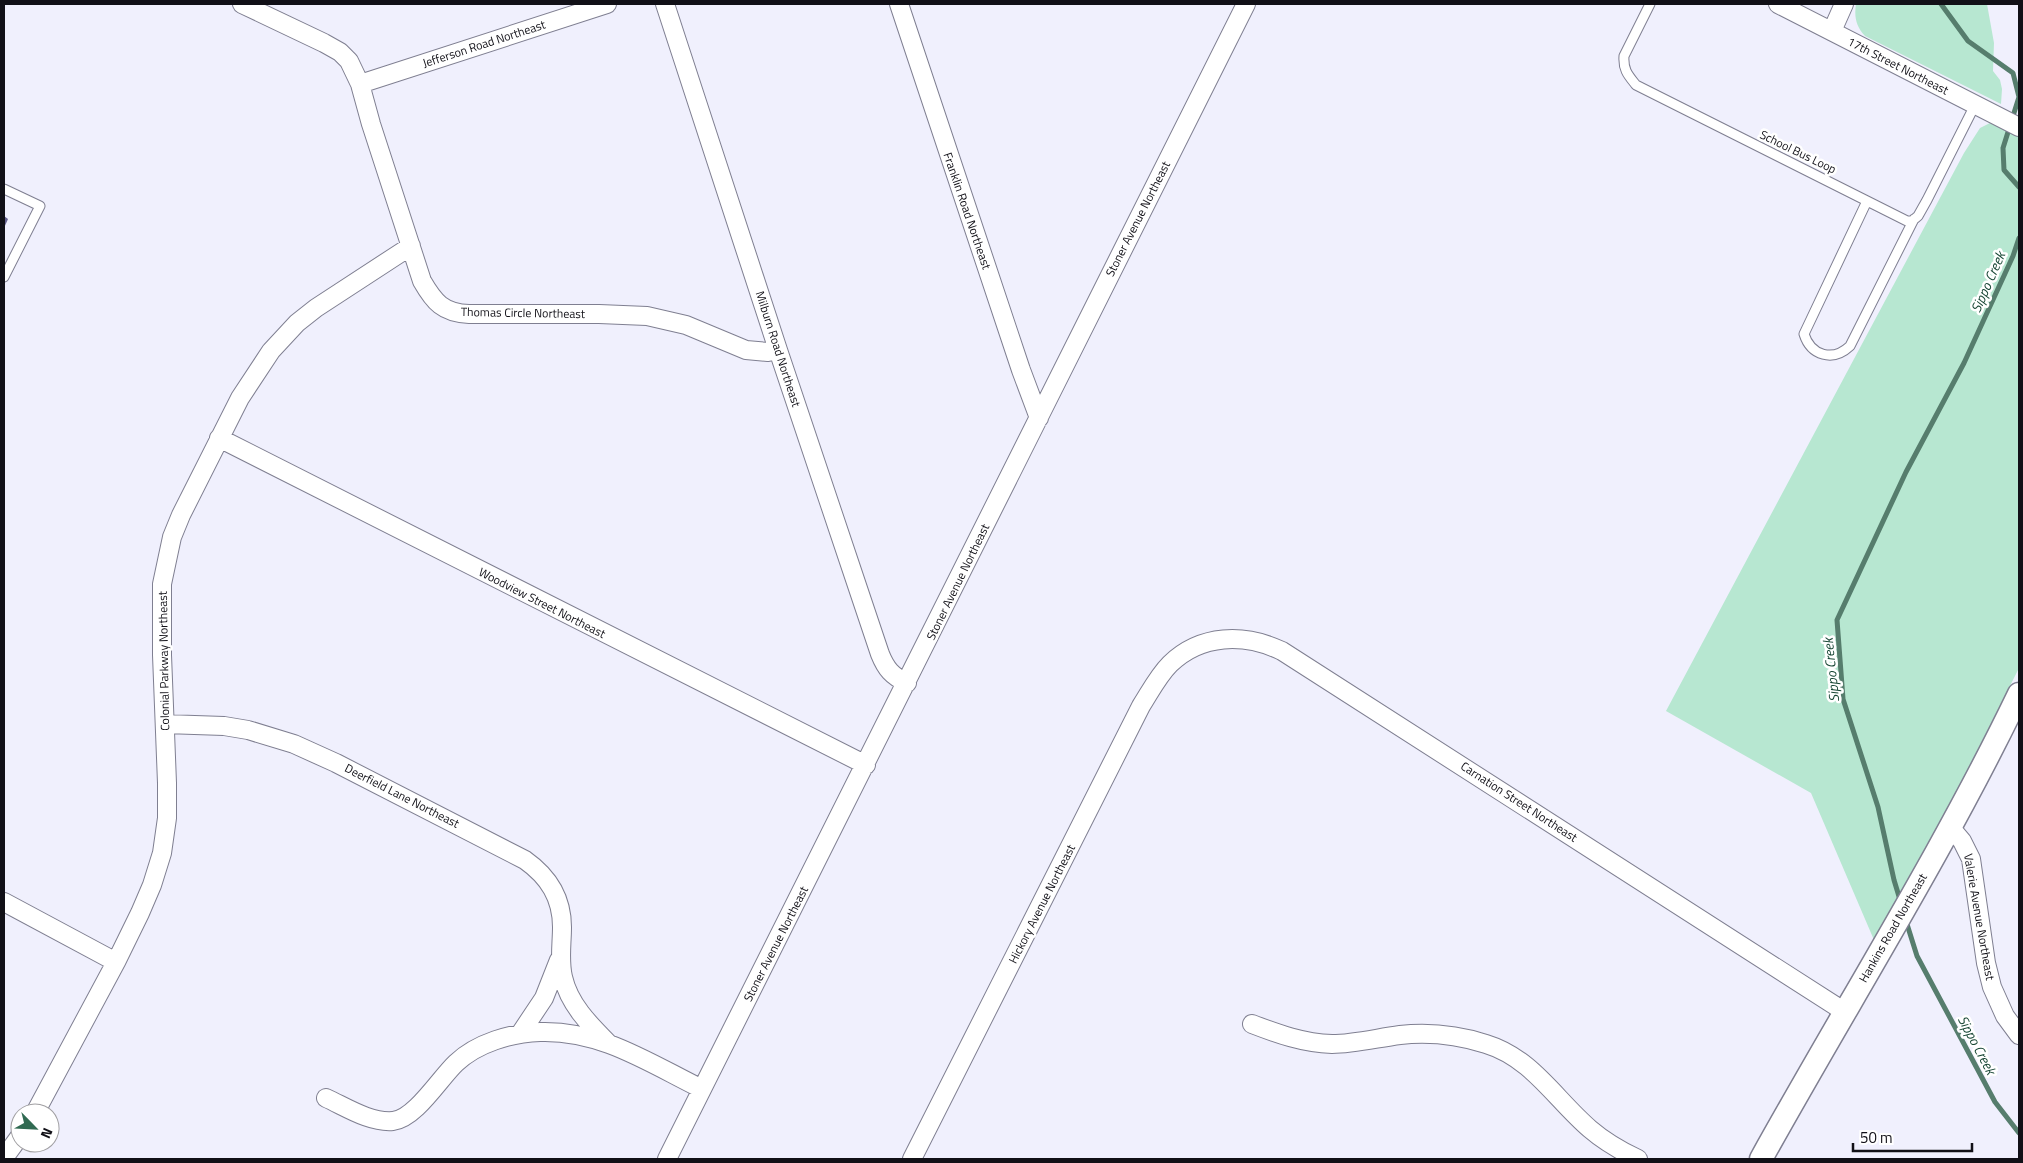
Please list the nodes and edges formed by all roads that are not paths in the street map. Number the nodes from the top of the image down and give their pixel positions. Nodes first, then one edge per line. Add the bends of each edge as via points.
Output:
1 (242, 4) edge
2 (607, 4) edge
3 (665, 4) edge
4 (899, 4) edge
5 (1246, 4) edge
6 (1650, 4) edge
7 (1778, 4) edge
8 (1844, 4) edge
9 (1832, 31) junction
10 (360, 84) junction
11 (1975, 105) junction
12 (2019, 127) edge
13 (4, 189) edge
14 (1867, 201) junction
15 (1914, 219) junction
16 (410, 246) junction
17 (4, 277) edge
18 (778, 350) junction
19 (1039, 418) junction
20 (219, 438) junction
21 (1180, 654) joint
22 (907, 684) junction
23 (2019, 694) edge
24 (165, 724) junction
25 (866, 765) junction
26 (1951, 828) junction
27 (4, 902) edge
28 (560, 958) junction
29 (116, 962) junction
30 (1846, 1012) junction
31 (1252, 1024) dead end
32 (520, 1034) junction
33 (2019, 1035) edge
34 (608, 1042) junction
35 (702, 1090) junction
36 (326, 1098) dead end
37 (40, 1103) edge
38 (668, 1159) edge
39 (912, 1159) edge
40 (1638, 1159) edge
41 (1761, 1159) edge

1 - 10 street, Thomas Circle Northeast via 340,52
2 - 10 street, Jefferson Road Northeast
3 - 18 street, Milburn Road Northeast
4 - 19 street, Franklin Road Northeast
5 - 19 street, Stoner Avenue Northeast
6 - 14 lane, School Bus Loop via 1624,56 1627,75 1636,85
7 - 9 street, 17th Street Northeast
8 - 9 street
9 - 11 street, 17th Street Northeast
10 - 16 street, Thomas Circle Northeast
11 - 12 street, 17th Street Northeast
11 - 15 lane
13 - 17 lane via 40,206
14 - 15 lane, School Bus Loop via 1907,221
14 - 15 lane via 1804,334 1816,352 1842,353 1850,346
16 - 18 street, Thomas Circle Northeast via 431,296 441,306 457,313 647,316 686,325 746,350
16 - 20 street, Colonial Parkway Northeast via 336,292 284,336 258,368
18 - 22 street, Milburn Road Northeast via 880,654 889,671
19 - 22 street, Stoner Avenue Northeast
20 - 24 street, Colonial Parkway Northeast via 181,514 166,560 161,607
20 - 25 street, Woodview Street Northeast
21 - 30 street, Carnation Street Northeast via 1201,643 1224,639 1260,642 1282,651
21 - 39 street, Hickory Avenue Northeast via 1160,676 1142,706
22 - 25 street, Stoner Avenue Northeast
23 - 26 street, Hankins Road Northeast
24 - 28 street, Deerfield Lane Northeast via 224,726 294,744 520,857 540,871 554,890 561,917
24 - 29 street, Colonial Parkway Northeast via 167,818 162,853 152,885
25 - 35 street, Stoner Avenue Northeast
26 - 30 street, Hankins Road Northeast
26 - 33 street, Valerie Avenue Northeast via 1962,841 1970,859 1992,987 2005,1016
27 - 29 street
28 - 32 street, Deerfield Lane Northeast via 544,998
28 - 34 street, Deerfield Lane Northeast via 564,983 572,1001
29 - 37 street, Colonial Parkway Northeast
30 - 41 street, Hankins Road Northeast
31 - 40 street via 1287,1038 1325,1043 1426,1034 1489,1044 1531,1069 1591,1130
32 - 34 street, Deerfield Lane Northeast via 562,1033
32 - 36 street via 472,1050 400,1120 374,1119
34 - 35 street, Deerfield Lane Northeast
35 - 38 street, Stoner Avenue Northeast

